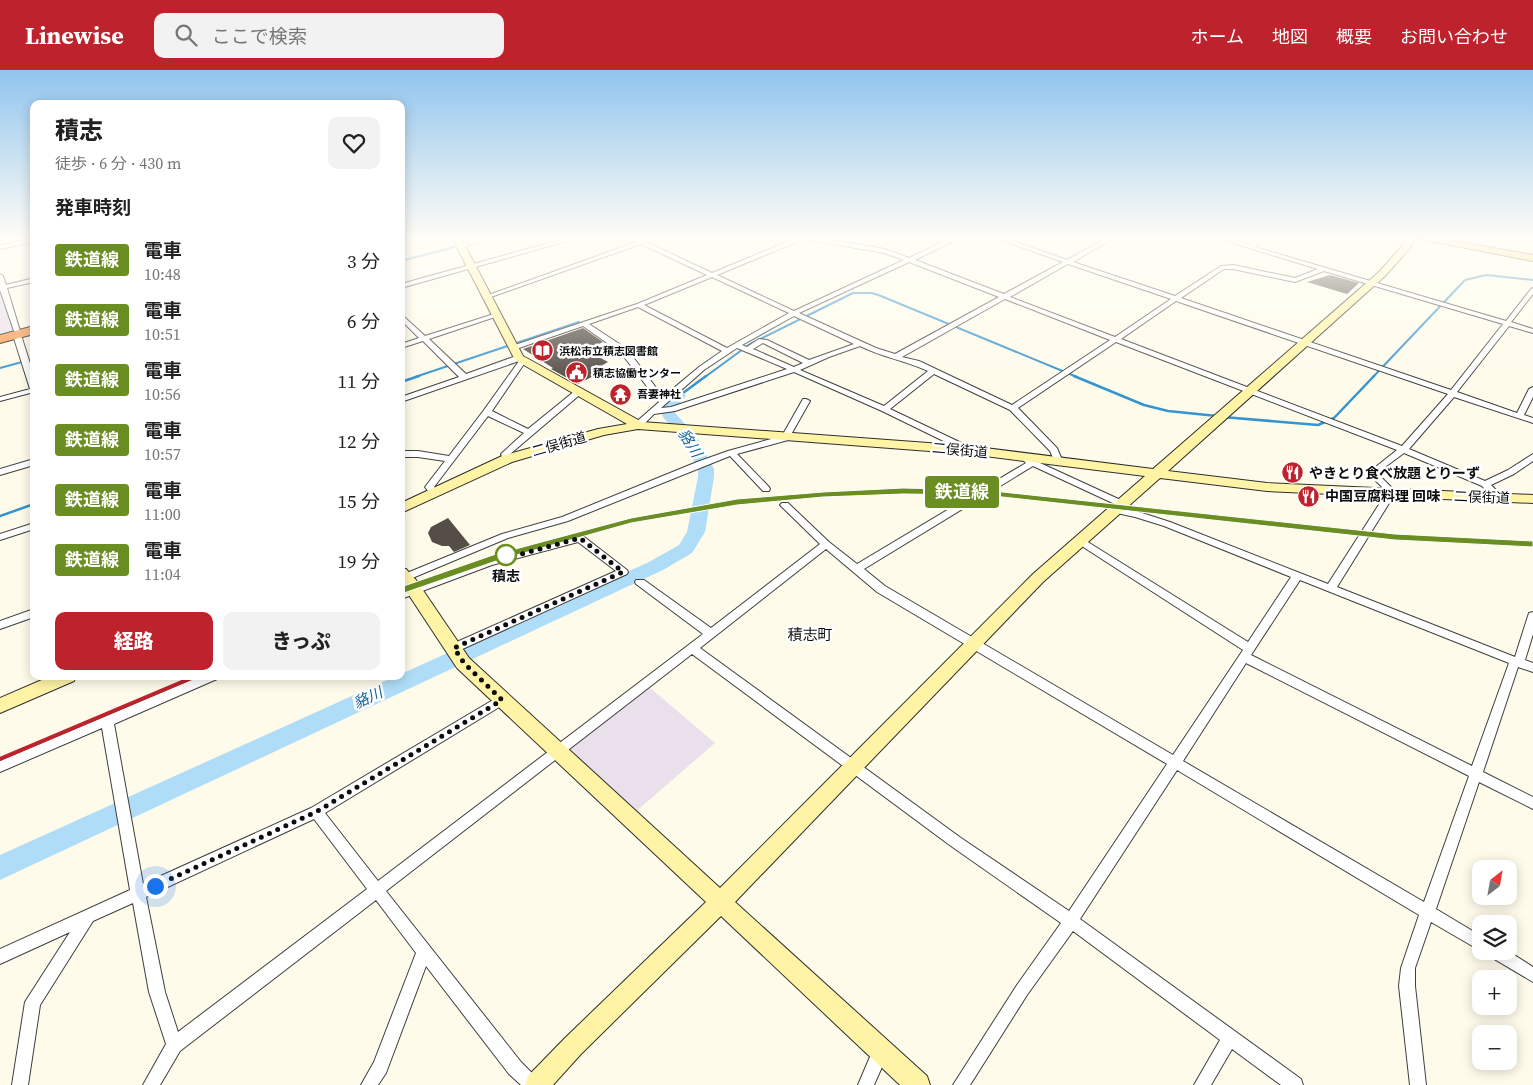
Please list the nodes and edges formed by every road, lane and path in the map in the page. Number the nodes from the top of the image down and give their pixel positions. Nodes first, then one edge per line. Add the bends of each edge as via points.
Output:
1 (479, 285) edge
2 (519, 285) edge
3 (686, 285) edge
4 (733, 285) edge
5 (860, 285) edge
6 (973, 285) edge
7 (1025, 285) edge
8 (1136, 285) edge
9 (1195, 285) edge
10 (1368, 285) edge
11 (1379, 285) edge
12 (2, 288) edge
13 (1533, 290) edge
14 (486, 297) junction
15 (1004, 297) junction
16 (1175, 299) junction
17 (639, 305) junction
18 (496, 315) junction
19 (799, 316) junction
20 (405, 320) edge
21 (585, 324) junction
22 (1508, 324) junction
23 (30, 330) edge
24 (1533, 331) edge
25 (17, 333) junction
26 (0, 337) edge
27 (424, 339) junction
28 (1115, 340) junction
29 (1304, 343) junction
30 (860, 344) junction
31 (405, 345) edge
32 (512, 345) junction
33 (744, 347) junction
34 (727, 351) junction
35 (896, 357) junction
36 (520, 359) junction
37 (809, 363) junction
38 (793, 370) junction
39 (933, 371) junction
40 (30, 376) edge
41 (465, 378) junction
42 (30, 390) edge
43 (1248, 390) junction
44 (1533, 391) edge
45 (580, 392) junction
46 (1452, 394) junction
47 (0, 399) edge
48 (405, 399) edge
49 (806, 401) dead end
50 (663, 402) junction
51 (1013, 408) junction
52 (885, 409) junction
53 (656, 411) junction
54 (487, 412) junction
55 (1520, 416) junction
56 (1533, 421) edge
57 (638, 425) junction
58 (529, 433) junction
59 (785, 438) junction
60 (968, 450) junction
61 (1404, 450) junction
62 (731, 452) junction
63 (405, 453) edge
64 (1533, 457) edge
65 (452, 459) junction
66 (507, 459) junction
67 (1027, 460) junction
68 (1058, 460) junction
69 (30, 463) edge
70 (0, 472) edge
71 (1158, 473) junction
72 (1485, 484) junction
73 (766, 489) dead end
74 (1392, 492) junction
75 (434, 493) junction
76 (1499, 498) junction
77 (1533, 499) edge
78 (785, 505) dead end
79 (405, 507) edge
80 (1118, 507) junction
81 (30, 527) edge
82 (0, 537) edge
83 (1080, 541) junction
84 (826, 544) junction
85 (857, 569) junction
86 (1297, 576) junction
87 (640, 582) dead end
88 (406, 584) edge
89 (1330, 589) junction
90 (30, 614) edge
91 (1533, 616) edge
92 (0, 625) edge
93 (710, 634) junction
94 (974, 644) junction
95 (692, 648) junction
96 (1246, 652) junction
97 (459, 656) junction
98 (1517, 662) junction
99 (1533, 668) edge
100 (59, 680) edge
101 (203, 680) edge
102 (502, 700) junction
103 (0, 706) edge
104 (107, 720) junction
105 (558, 752) junction
106 (1174, 763) junction
107 (854, 766) junction
108 (0, 767) edge
109 (1476, 774) junction
110 (1533, 803) edge
111 (316, 812) junction
112 (377, 890) junction
113 (137, 894) junction
114 (721, 902) junction
115 (1427, 912) junction
116 (87, 918) junction
117 (1071, 922) junction
118 (1472, 939) edge
119 (424, 952) junction
120 (0, 957) edge
121 (1509, 960) edge
122 (1533, 974) edge
123 (1230, 1038) junction
124 (174, 1045) junction
125 (881, 1051) junction
126 (20, 1085) edge
127 (151, 1085) edge
128 (369, 1085) edge
129 (532, 1085) edge
130 (537, 1085) edge
131 (866, 1085) edge
132 (918, 1085) edge
133 (961, 1085) edge
134 (1202, 1085) edge
135 (1294, 1085) edge
136 (1418, 1085) edge

1 - 14 street
2 - 14 street
3 - 17 street
4 - 19 street
5 - 19 street
6 - 15 street
7 - 15 street
8 - 16 street
9 - 16 street
10 - 29 street
11 - 22 street
12 - 25 street
13 - 22 street
14 - 18 street
15 - 28 street
15 - 35 street
16 - 28 street
16 - 29 street
17 - 21 street
17 - 34 street
18 - 27 street
18 - 32 street
19 - 30 street
19 - 33 street
20 - 27 street
21 - 32 street
21 - 50 street via 624,351
22 - 24 street
22 - 46 street
23 - 25 highway
25 - 26 highway
25 - 40 street
27 - 31 street
27 - 41 street
28 - 43 street
28 - 51 street
29 - 43 street
29 - 46 street
30 - 35 street
30 - 37 street
32 - 36 street
33 - 34 street
33 - 37 street via 767,342
33 - 38 street
34 - 50 street
35 - 39 street
36 - 41 street
36 - 45 street
36 - 54 street
37 - 38 street
38 - 52 street
38 - 53 street via 672,409
39 - 51 street
39 - 52 street
41 - 48 street
42 - 47 street
43 - 61 street
43 - 71 street
44 - 55 street
45 - 57 street
45 - 58 street
46 - 55 street
46 - 61 street
49 - 59 street
50 - 53 street
51 - 68 street via 1054,450
52 - 60 street
53 - 57 street
54 - 58 street
54 - 65 street
55 - 56 street
57 - 59 street, 二俣街道
57 - 66 street, 二俣街道
58 - 66 street via 505,454
59 - 60 street, 二俣街道
59 - 62 street
60 - 67 street, 二俣街道
61 - 72 street
61 - 74 street via 1372,473
62 - 73 street
62 - 88 street via 565,519 505,536
63 - 65 street
64 - 72 street
65 - 75 street via 429,487
66 - 75 street, 二俣街道
67 - 68 street, 二俣街道
67 - 80 street
67 - 85 street
68 - 71 street, 二俣街道
69 - 70 street
71 - 74 street, 二俣街道 via 1267,486
71 - 80 street
72 - 76 street
74 - 76 street, 二俣街道
74 - 89 street
75 - 79 street, 二俣街道
76 - 77 street, 二俣街道
78 - 84 street
80 - 83 street
80 - 86 street
81 - 82 street
83 - 94 street via 1038,578
83 - 96 street
84 - 85 street
84 - 93 street
85 - 94 street via 881,589
86 - 89 street
86 - 96 street
87 - 93 street
88 - 97 street
88 - 97 street via 580,538 623,572
89 - 98 street
90 - 92 street
91 - 98 street
93 - 95 street
94 - 106 street
94 - 107 street
95 - 105 street
95 - 107 street
96 - 106 street
96 - 109 street
97 - 102 street
98 - 99 street
98 - 109 street
100 - 103 street
101 - 104 street
102 - 105 street
102 - 111 street
104 - 108 street
104 - 113 street
105 - 112 street
105 - 114 street
106 - 115 street
106 - 117 street
107 - 114 street
107 - 117 street
109 - 110 street
109 - 115 street
111 - 112 street
111 - 113 street
112 - 119 street
112 - 124 street
113 - 116 street
113 - 124 street via 157,992
114 - 125 street
114 - 130 street
115 - 118 street
115 - 136 street via 1408,968 1407,986
116 - 120 street
116 - 126 street via 33,1002
117 - 123 street
117 - 133 street via 1022,990
119 - 128 street via 380,1067
119 - 129 street
121 - 122 street
123 - 134 street
123 - 135 street
124 - 127 street
125 - 131 street
125 - 132 street

